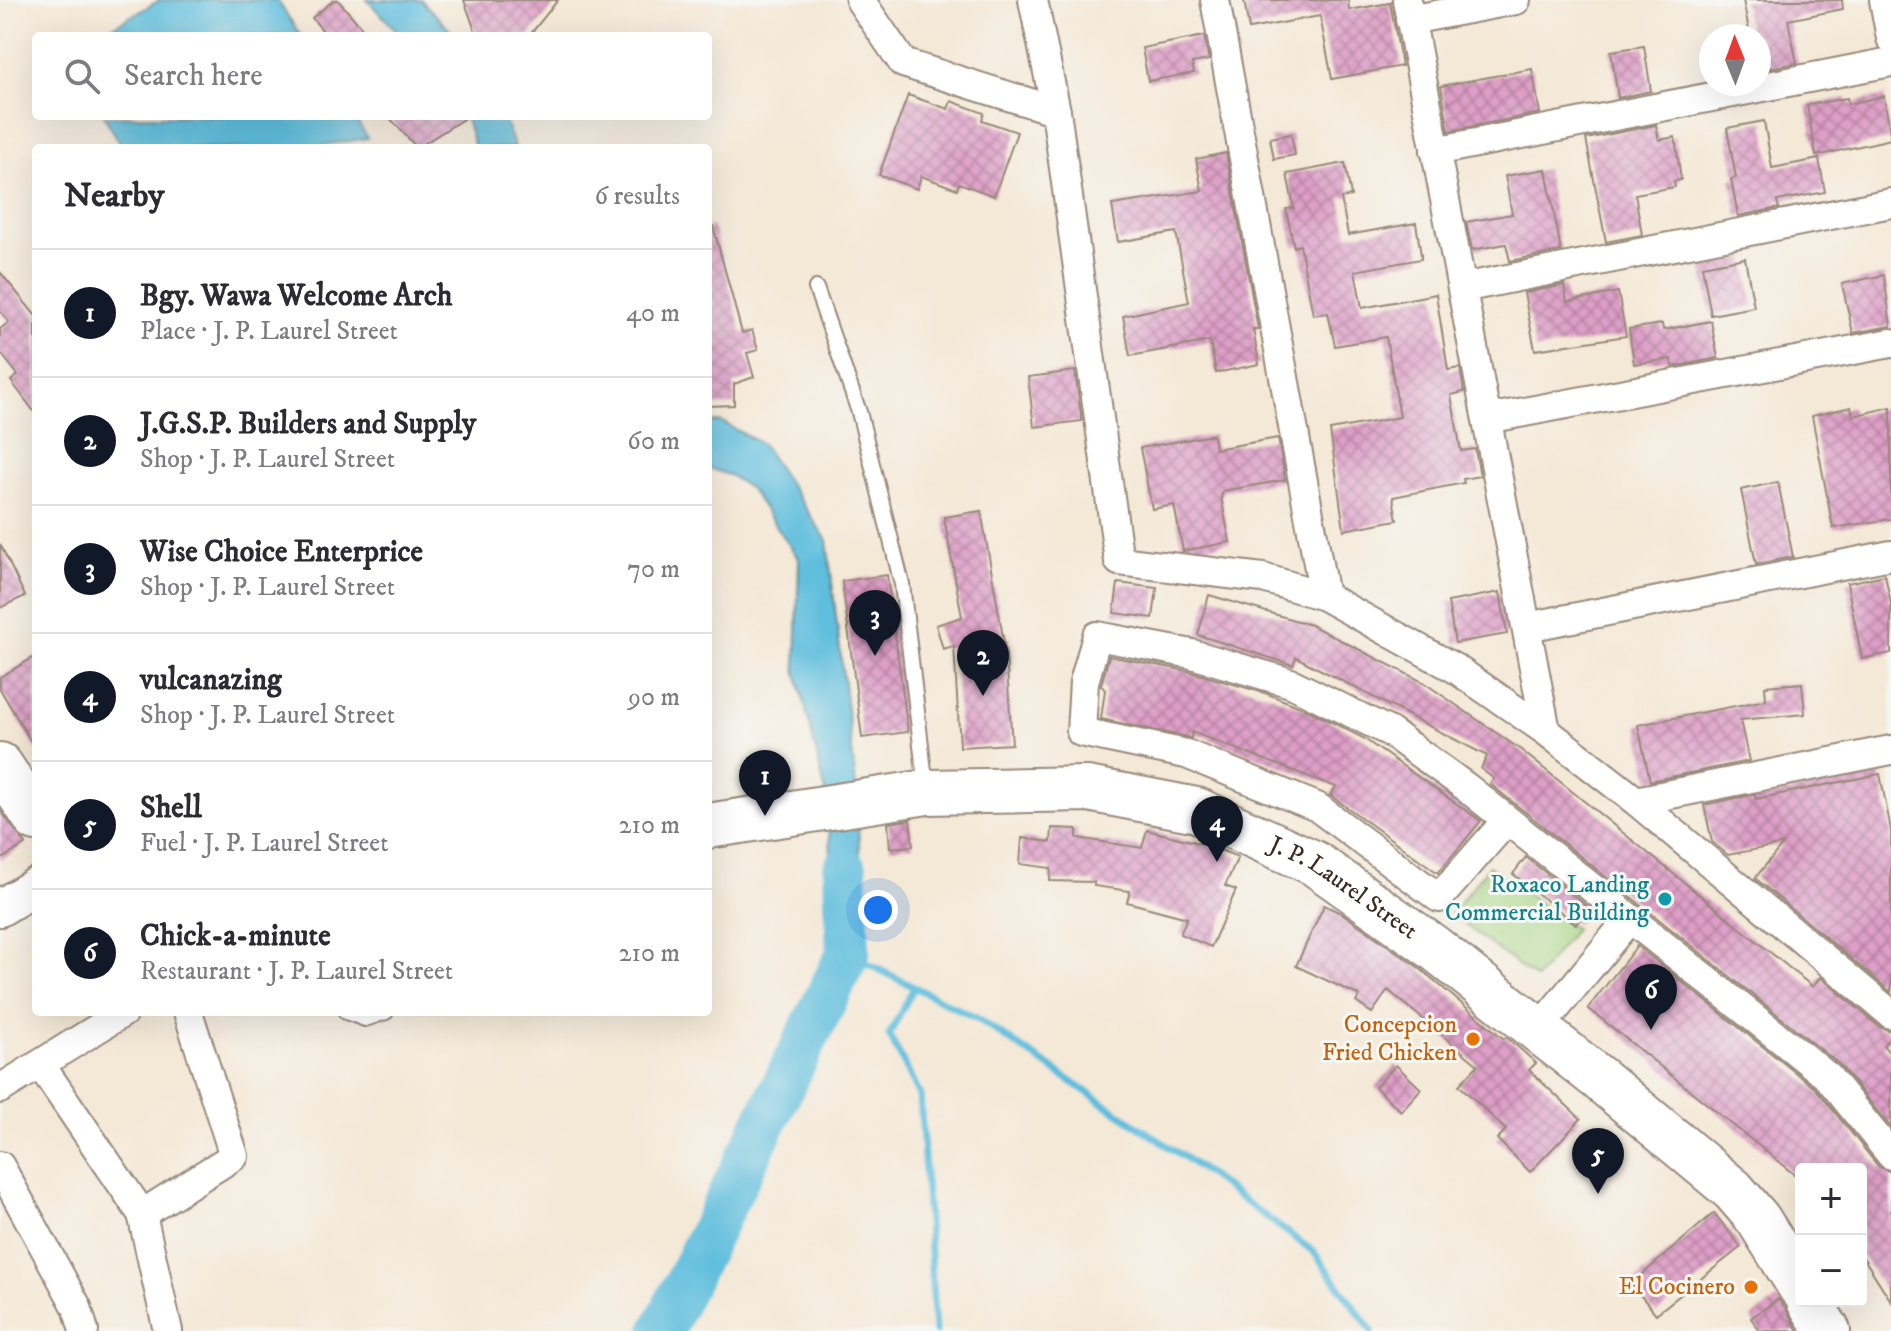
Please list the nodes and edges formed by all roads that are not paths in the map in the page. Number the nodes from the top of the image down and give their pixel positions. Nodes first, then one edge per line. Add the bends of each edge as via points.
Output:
1 (860, 0) edge
2 (1033, 0) edge
3 (1215, 0) edge
4 (1516, 0) edge
5 (1884, 0) edge
6 (1408, 10) edge
7 (1891, 38) edge
8 (1891, 62) edge
9 (1056, 111) junction
10 (1435, 151) junction
11 (1891, 203) edge
12 (816, 288) dead end
13 (1462, 288) junction
14 (1891, 343) edge
15 (1487, 419) junction
16 (1891, 555) edge
17 (1324, 596) junction
18 (1527, 627) junction
19 (1546, 731) junction
20 (1891, 750) edge
21 (0, 765) edge
22 (927, 792) junction
23 (1636, 801) junction
24 (32, 813) edge
25 (1507, 820) junction
26 (712, 825) edge
27 (32, 888) edge
28 (0, 908) edge
29 (1630, 918) junction
30 (1891, 1014) edge
31 (118, 1016) edge
32 (189, 1016) edge
33 (1538, 1030) junction
34 (40, 1064) junction
35 (0, 1089) edge
36 (1891, 1155) edge
37 (0, 1166) edge
38 (142, 1214) junction
39 (1795, 1278) edge
40 (1813, 1307) edge
41 (84, 1331) edge
42 (168, 1331) edge
43 (1828, 1331) edge

1 - 9 street via 903,63
2 - 9 street
3 - 17 street
4 - 6 street
5 - 7 street
6 - 10 street
8 - 10 street
9 - 17 street via 1119,561 1263,578
10 - 13 street
11 - 13 street
12 - 22 lane via 859,412 902,584
13 - 15 street
14 - 15 street
15 - 18 street
16 - 18 street
17 - 19 street via 1456,669
18 - 19 street
19 - 23 street
20 - 23 street
21 - 24 main road
22 - 26 main road, J. P. Laurel Street
22 - 33 main road, J. P. Laurel Street via 1088,789 1197,810 1314,863
23 - 30 street
25 - 25 street via 1439,898 1317,807 1186,754 1081,732 1084,682 1097,636 1192,654 1291,683 1390,732
25 - 29 street
27 - 28 street
29 - 33 street
29 - 36 street via 1828,1077
31 - 34 street
32 - 38 street via 234,1156
33 - 39 main road, J. P. Laurel Street via 1733,1190
34 - 35 street
34 - 38 street
37 - 41 street via 77,1307
38 - 42 street
40 - 43 main road

